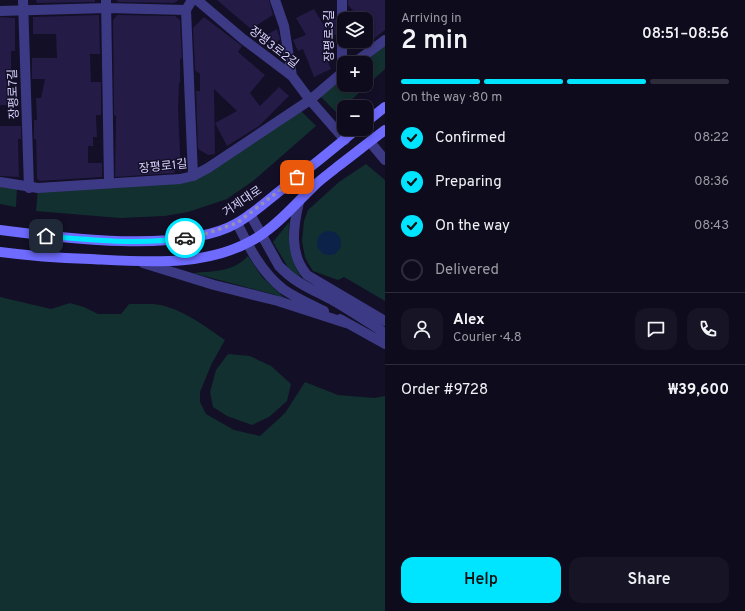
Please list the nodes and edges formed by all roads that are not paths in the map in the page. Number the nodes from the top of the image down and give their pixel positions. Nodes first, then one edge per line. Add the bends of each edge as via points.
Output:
1 (23, 0) edge
2 (192, 0) edge
3 (197, 0) edge
4 (275, 0) edge
5 (342, 0) edge
6 (106, 4) edge
7 (186, 10) junction
8 (0, 11) edge
9 (24, 11) junction
10 (385, 40) edge
11 (343, 56) edge
12 (363, 56) edge
13 (292, 76) junction
14 (337, 76) edge
15 (310, 100) junction
16 (385, 107) edge
17 (373, 116) edge
18 (385, 130) edge
19 (350, 136) edge
20 (345, 140) junction
21 (370, 142) junction
22 (385, 160) edge
23 (194, 176) junction
24 (0, 182) edge
25 (109, 183) junction
26 (28, 188) junction
27 (299, 202) junction
28 (250, 214) junction
29 (237, 223) junction
30 (0, 230) edge
31 (262, 235) junction
32 (247, 243) junction
33 (0, 252) edge
34 (139, 262) junction
35 (385, 321) edge
36 (346, 323) junction
37 (385, 332) edge
38 (385, 344) edge

1 - 9 street, 장평로7길
2 - 7 street
3 - 13 street, 장평3로2길 via 242,40
4 - 13 street via 284,26
5 - 11 street, 장평로3길
6 - 7 street
6 - 9 street
6 - 25 street
7 - 23 street
8 - 9 street
9 - 26 street, 장평로7길
10 - 12 street
13 - 15 street, 장평3로2길
14 - 15 street, 장평로1길
15 - 20 street, 장평3로2길
15 - 23 street, 장평로1길
16 - 17 main road
18 - 21 main road
19 - 20 main road, 거제대로
20 - 28 main road, 거제대로
21 - 22 street
21 - 27 main road via 314,185
23 - 25 street, 장평로1길
24 - 26 street, 장평로1길
25 - 26 street, 장평로1길
27 - 31 main road
27 - 35 street via 294,226 295,248 303,270
28 - 29 main road, 거제대로
28 - 31 street
29 - 30 main road, 거제대로 via 202,235 156,240 94,240
29 - 32 street
31 - 32 main road
31 - 37 street via 285,273
32 - 34 main road via 209,257
32 - 36 street via 264,270 282,288
33 - 34 main road via 27,256
34 - 36 street
36 - 38 street

